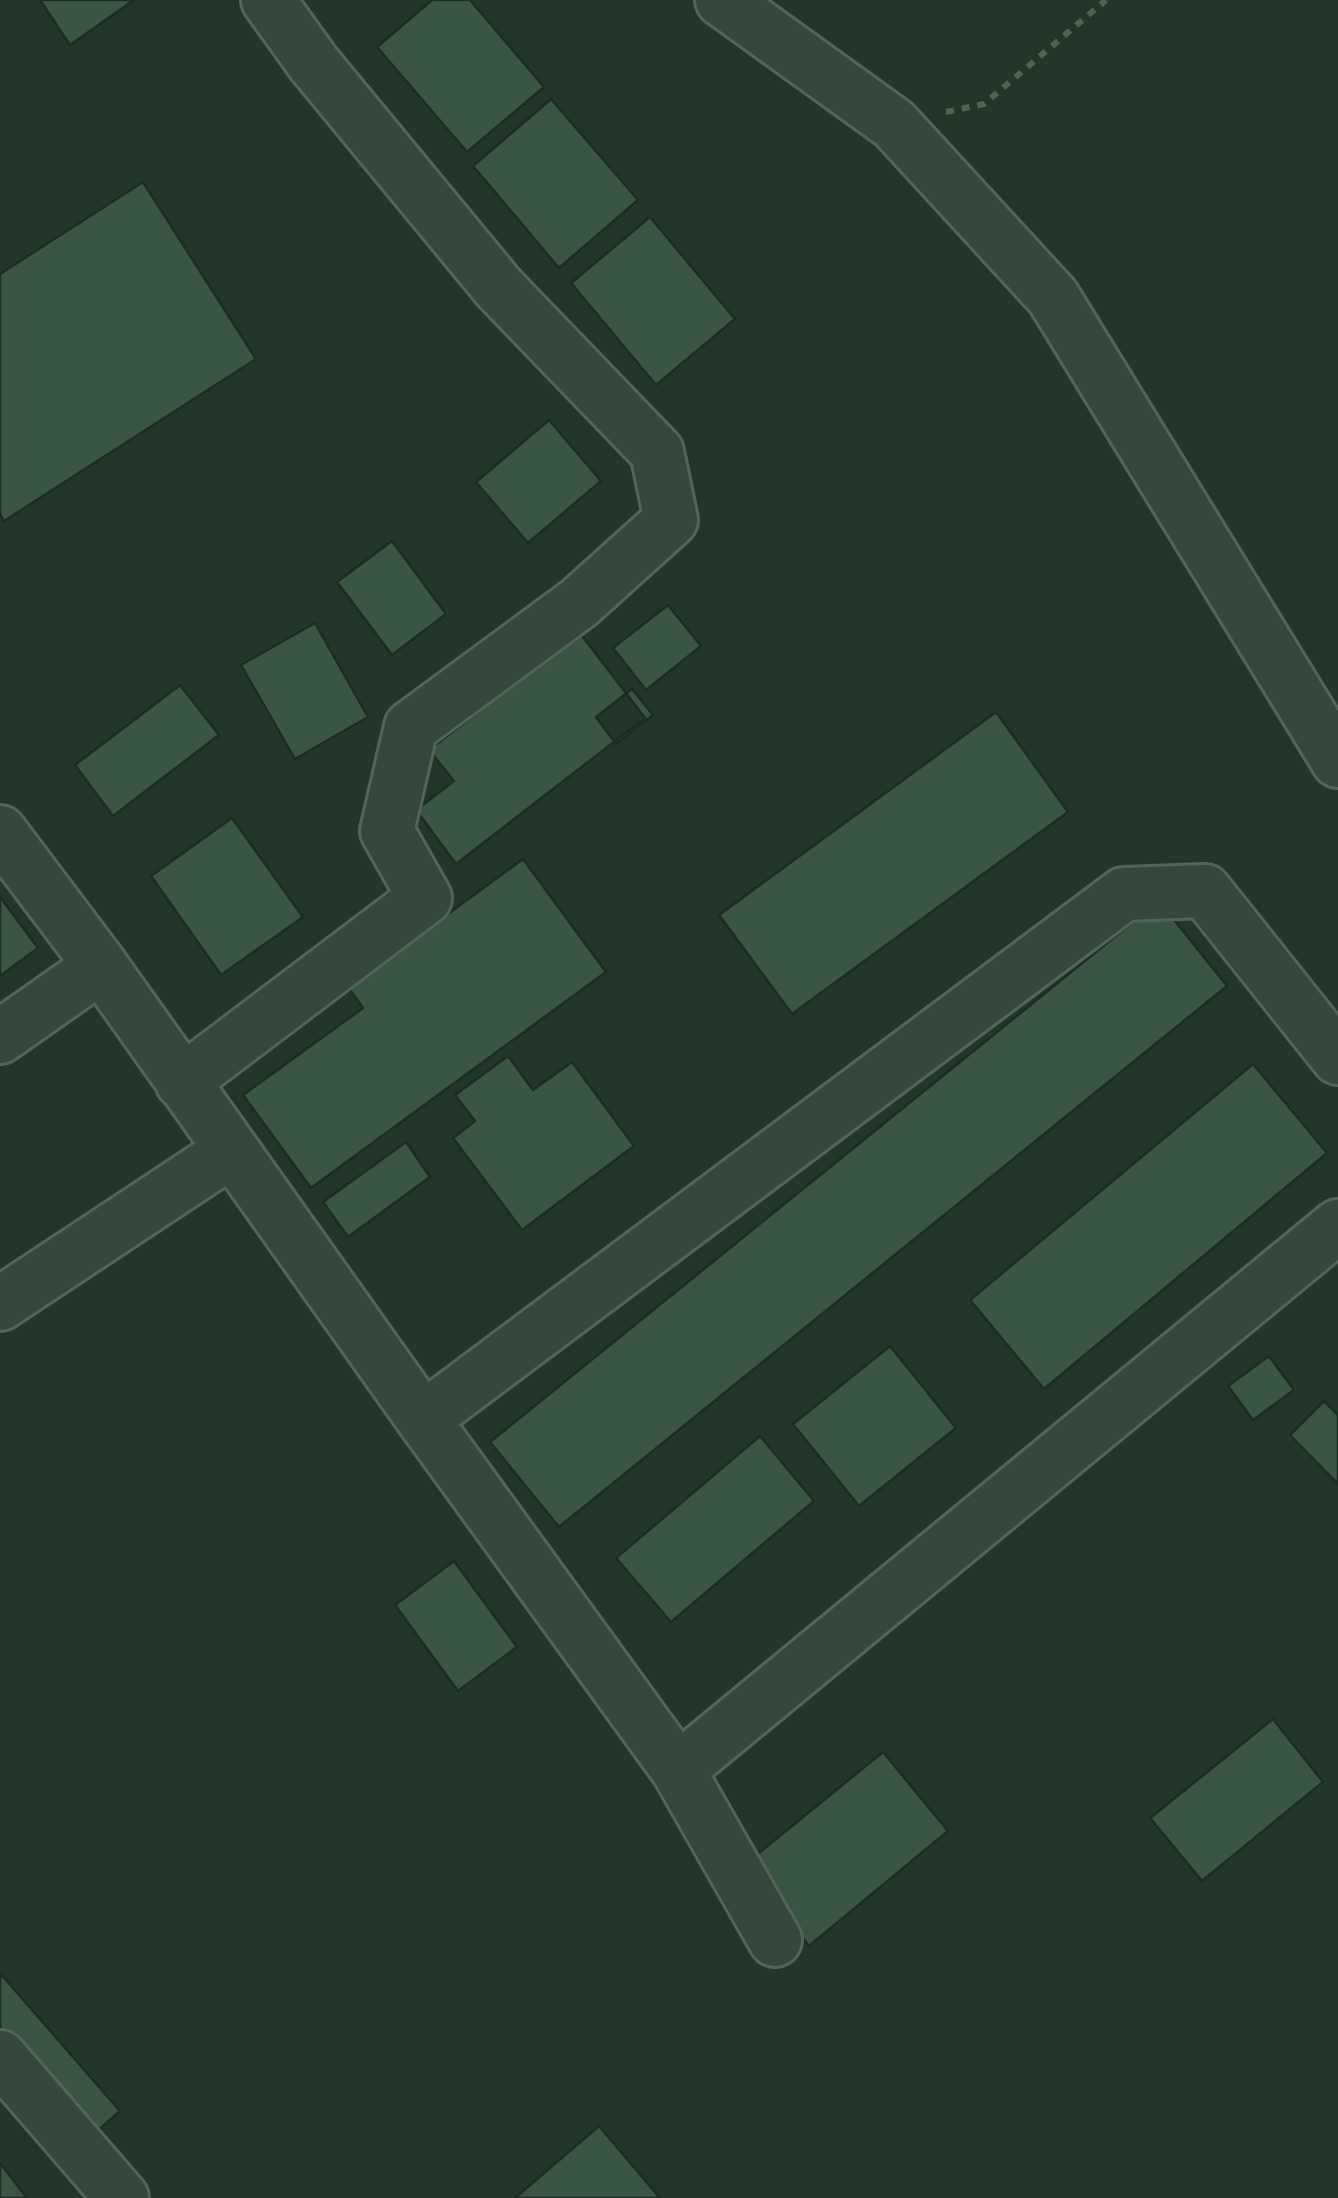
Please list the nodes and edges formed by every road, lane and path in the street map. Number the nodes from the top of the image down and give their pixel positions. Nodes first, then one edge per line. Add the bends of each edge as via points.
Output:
1 (268, 0) edge
2 (722, 0) edge
3 (1106, 0) edge
4 (894, 124) junction
5 (1338, 761) edge
6 (0, 832) edge
7 (101, 966) junction
8 (0, 1037) edge
9 (1338, 1058) edge
10 (182, 1082) junction
11 (231, 1150) junction
12 (1338, 1226) edge
13 (0, 1304) edge
14 (424, 1419) junction
15 (678, 1770) junction
16 (775, 1940) dead end
17 (0, 2057) edge
18 (122, 2198) edge

1 - 10 street via 498,288 657,452 672,520 579,604 411,727 387,832 425,898
2 - 4 street
3 - 4 path via 984,104
4 - 5 street via 1053,297
6 - 7 street
7 - 8 street
7 - 10 street
9 - 14 street via 1204,891 1124,894
10 - 11 street
11 - 13 street
11 - 14 street
12 - 15 street
14 - 15 street
15 - 16 street
17 - 18 street

